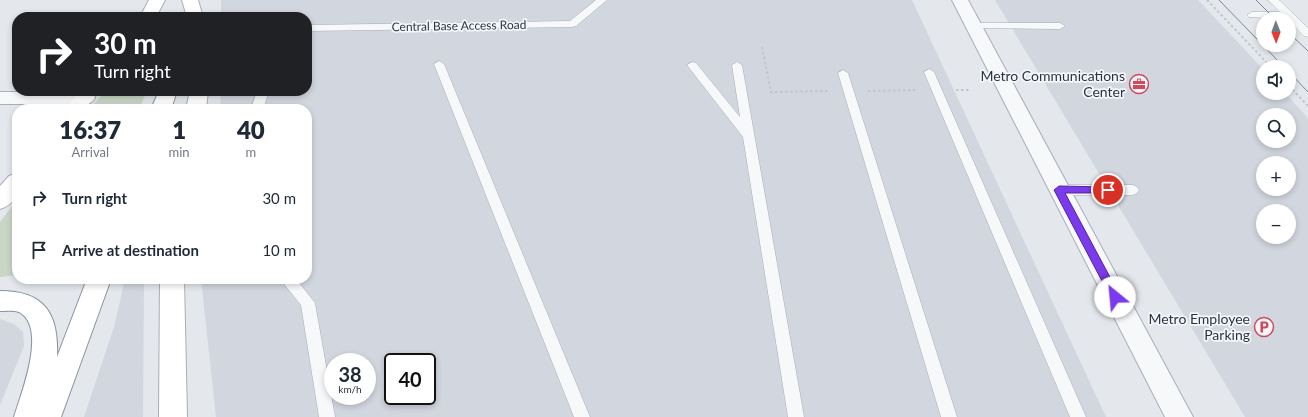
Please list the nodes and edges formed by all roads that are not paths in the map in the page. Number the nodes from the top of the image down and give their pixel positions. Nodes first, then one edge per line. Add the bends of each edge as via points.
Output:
1 (157, 0) edge
2 (190, 0) edge
3 (602, 0) edge
4 (960, 0) edge
5 (1273, 0) edge
6 (151, 12) edge
7 (194, 12) edge
8 (1285, 12) edge
9 (1252, 15) dead end
10 (1256, 15) edge
11 (1296, 23) edge
12 (974, 26) junction
13 (1060, 26) dead end
14 (312, 28) edge
15 (1308, 34) edge
16 (439, 64) dead end
17 (692, 65) dead end
18 (738, 66) dead end
19 (929, 72) dead end
20 (844, 73) dead end
21 (0, 98) edge
22 (83, 99) edge
23 (750, 136) junction
24 (12, 187) edge
25 (1059, 190) junction
26 (1133, 190) dead end
27 (0, 201) edge
28 (97, 284) edge
29 (172, 284) edge
30 (291, 284) edge
31 (0, 301) edge
32 (28, 417) edge
33 (47, 417) edge
34 (173, 417) edge
35 (327, 417) edge
36 (582, 417) edge
37 (796, 417) edge
38 (949, 417) edge
39 (1078, 417) edge
40 (1179, 417) edge

1 - 6 main road
2 - 7 main road
3 - 14 lane, Central Base Access Road via 572,24
4 - 12 street
5 - 8 lane
9 - 10 lane
11 - 15 lane
12 - 13 lane
12 - 25 street
16 - 36 lane
17 - 23 lane
18 - 23 lane
19 - 39 lane
20 - 38 lane
21 - 22 street
23 - 37 lane
24 - 27 main road
25 - 26 lane
25 - 40 street
28 - 33 main road
29 - 34 main road
30 - 35 lane via 308,303
31 - 32 main road via 26,305 36,313 45,335 44,356

